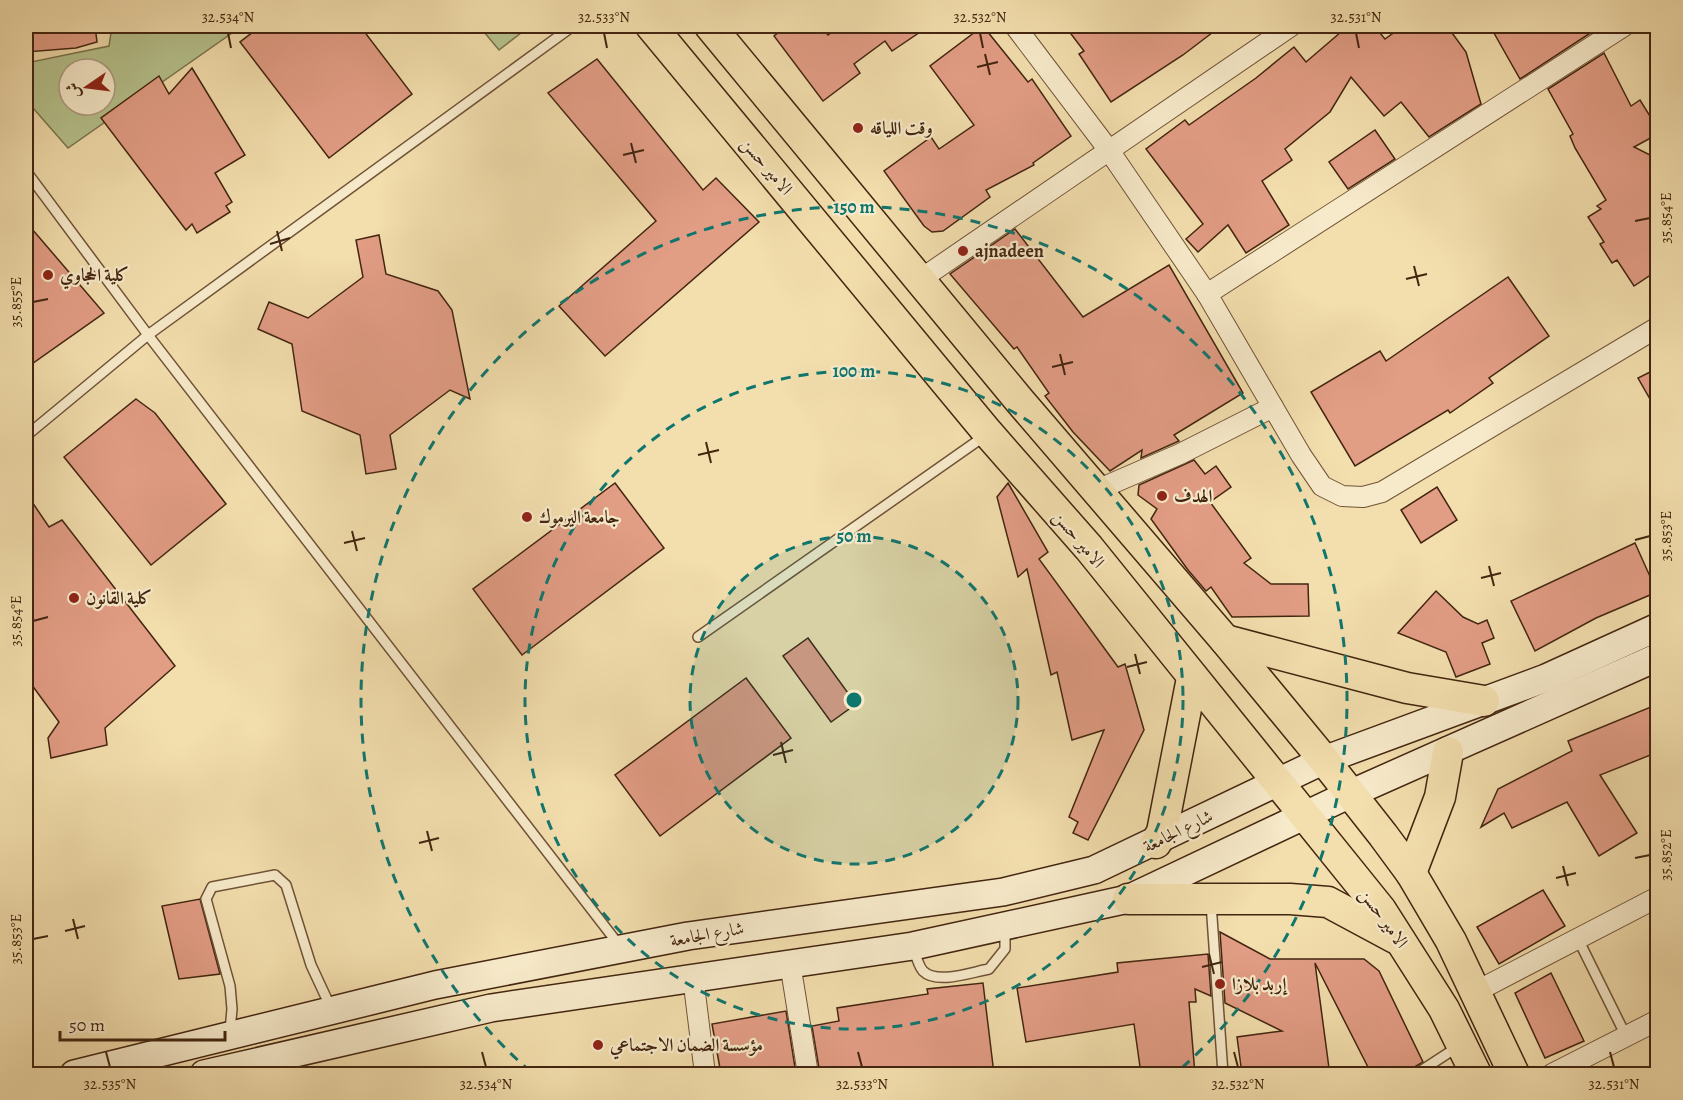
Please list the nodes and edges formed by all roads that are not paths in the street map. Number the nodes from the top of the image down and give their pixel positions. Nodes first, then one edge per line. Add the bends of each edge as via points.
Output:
1 (573, 26) edge
2 (651, 26) edge
3 (710, 26) edge
4 (1015, 26) edge
5 (1624, 26) edge
6 (1282, 28) edge
7 (1108, 149) junction
8 (26, 171) edge
9 (921, 279) junction
10 (1207, 294) junction
11 (1658, 327) edge
12 (148, 335) junction
13 (1273, 407) junction
14 (988, 433) junction
15 (26, 436) edge
16 (1097, 490) junction
17 (1658, 627) edge
18 (698, 637) dead end
19 (1225, 640) junction
20 (1658, 657) edge
21 (1192, 678) junction
22 (1484, 701) junction
23 (1448, 752) junction
24 (1324, 760) junction
25 (1276, 782) junction
26 (1350, 794) junction
27 (1302, 816) junction
28 (1156, 843) junction
29 (1411, 873) junction
30 (1658, 897) edge
31 (1210, 898) junction
32 (1128, 899) junction
33 (1005, 927) junction
34 (1578, 939) junction
35 (1404, 944) junction
36 (913, 946) junction
37 (622, 950) junction
38 (789, 963) junction
39 (693, 977) junction
40 (1475, 992) junction
41 (332, 1010) junction
42 (1658, 1020) edge
43 (229, 1035) junction
44 (1626, 1036) junction
45 (1461, 1045) junction
46 (74, 1074) edge
47 (204, 1074) edge
48 (705, 1074) edge
49 (808, 1074) edge
50 (1223, 1074) edge
51 (1416, 1074) edge
52 (1476, 1074) edge
53 (1514, 1074) edge
54 (1552, 1074) edge

1 - 12 lane
2 - 14 main road, الامير حسن
3 - 9 main road
4 - 7 street
5 - 10 street
6 - 7 street
7 - 9 street
7 - 10 street
8 - 12 lane
9 - 16 main road
10 - 13 street
11 - 13 street via 1382,492 1363,497 1342,496 1322,486
12 - 15 lane
12 - 37 lane
13 - 16 street
14 - 18 lane
14 - 21 main road, الامير حسن via 1089,548
16 - 19 main road
17 - 22 main road, شارع الجامعة via 1546,678
19 - 22 main road via 1407,688
19 - 24 main road
20 - 23 main road
21 - 25 main road, الامير حسن
21 - 28 main road via 1162,832
22 - 24 main road, شارع الجامعة
23 - 26 main road
23 - 29 main road via 1440,797
24 - 25 main road, شارع الجامعة
24 - 26 main road
25 - 27 main road, الامير حسن
25 - 28 main road, شارع الجامعة
26 - 27 main road
26 - 29 main road
27 - 32 main road
27 - 35 main road, الامير حسن via 1381,910
28 - 37 main road, شارع الجامعة via 1095,870 1003,892 784,921
29 - 40 main road via 1451,941
30 - 34 street
31 - 32 main road
31 - 35 main road via 1328,902
31 - 50 lane
32 - 33 main road
33 - 36 main road
33 - 36 lane via 1005,950 989,969 930,975 920,967
34 - 40 street
34 - 44 lane
35 - 45 main road, الامير حسن
36 - 38 main road
37 - 41 main road, شارع الجامعة
38 - 39 main road
38 - 49 street
39 - 47 main road via 491,1008
39 - 48 street
40 - 53 main road
41 - 43 main road, شارع الجامعة
41 - 43 lane via 311,965 282,878 265,876 212,887 207,892 207,907 230,986
42 - 44 street
43 - 46 main road, شارع الجامعة
44 - 54 street
45 - 51 lane
45 - 52 main road, الامير حسن

